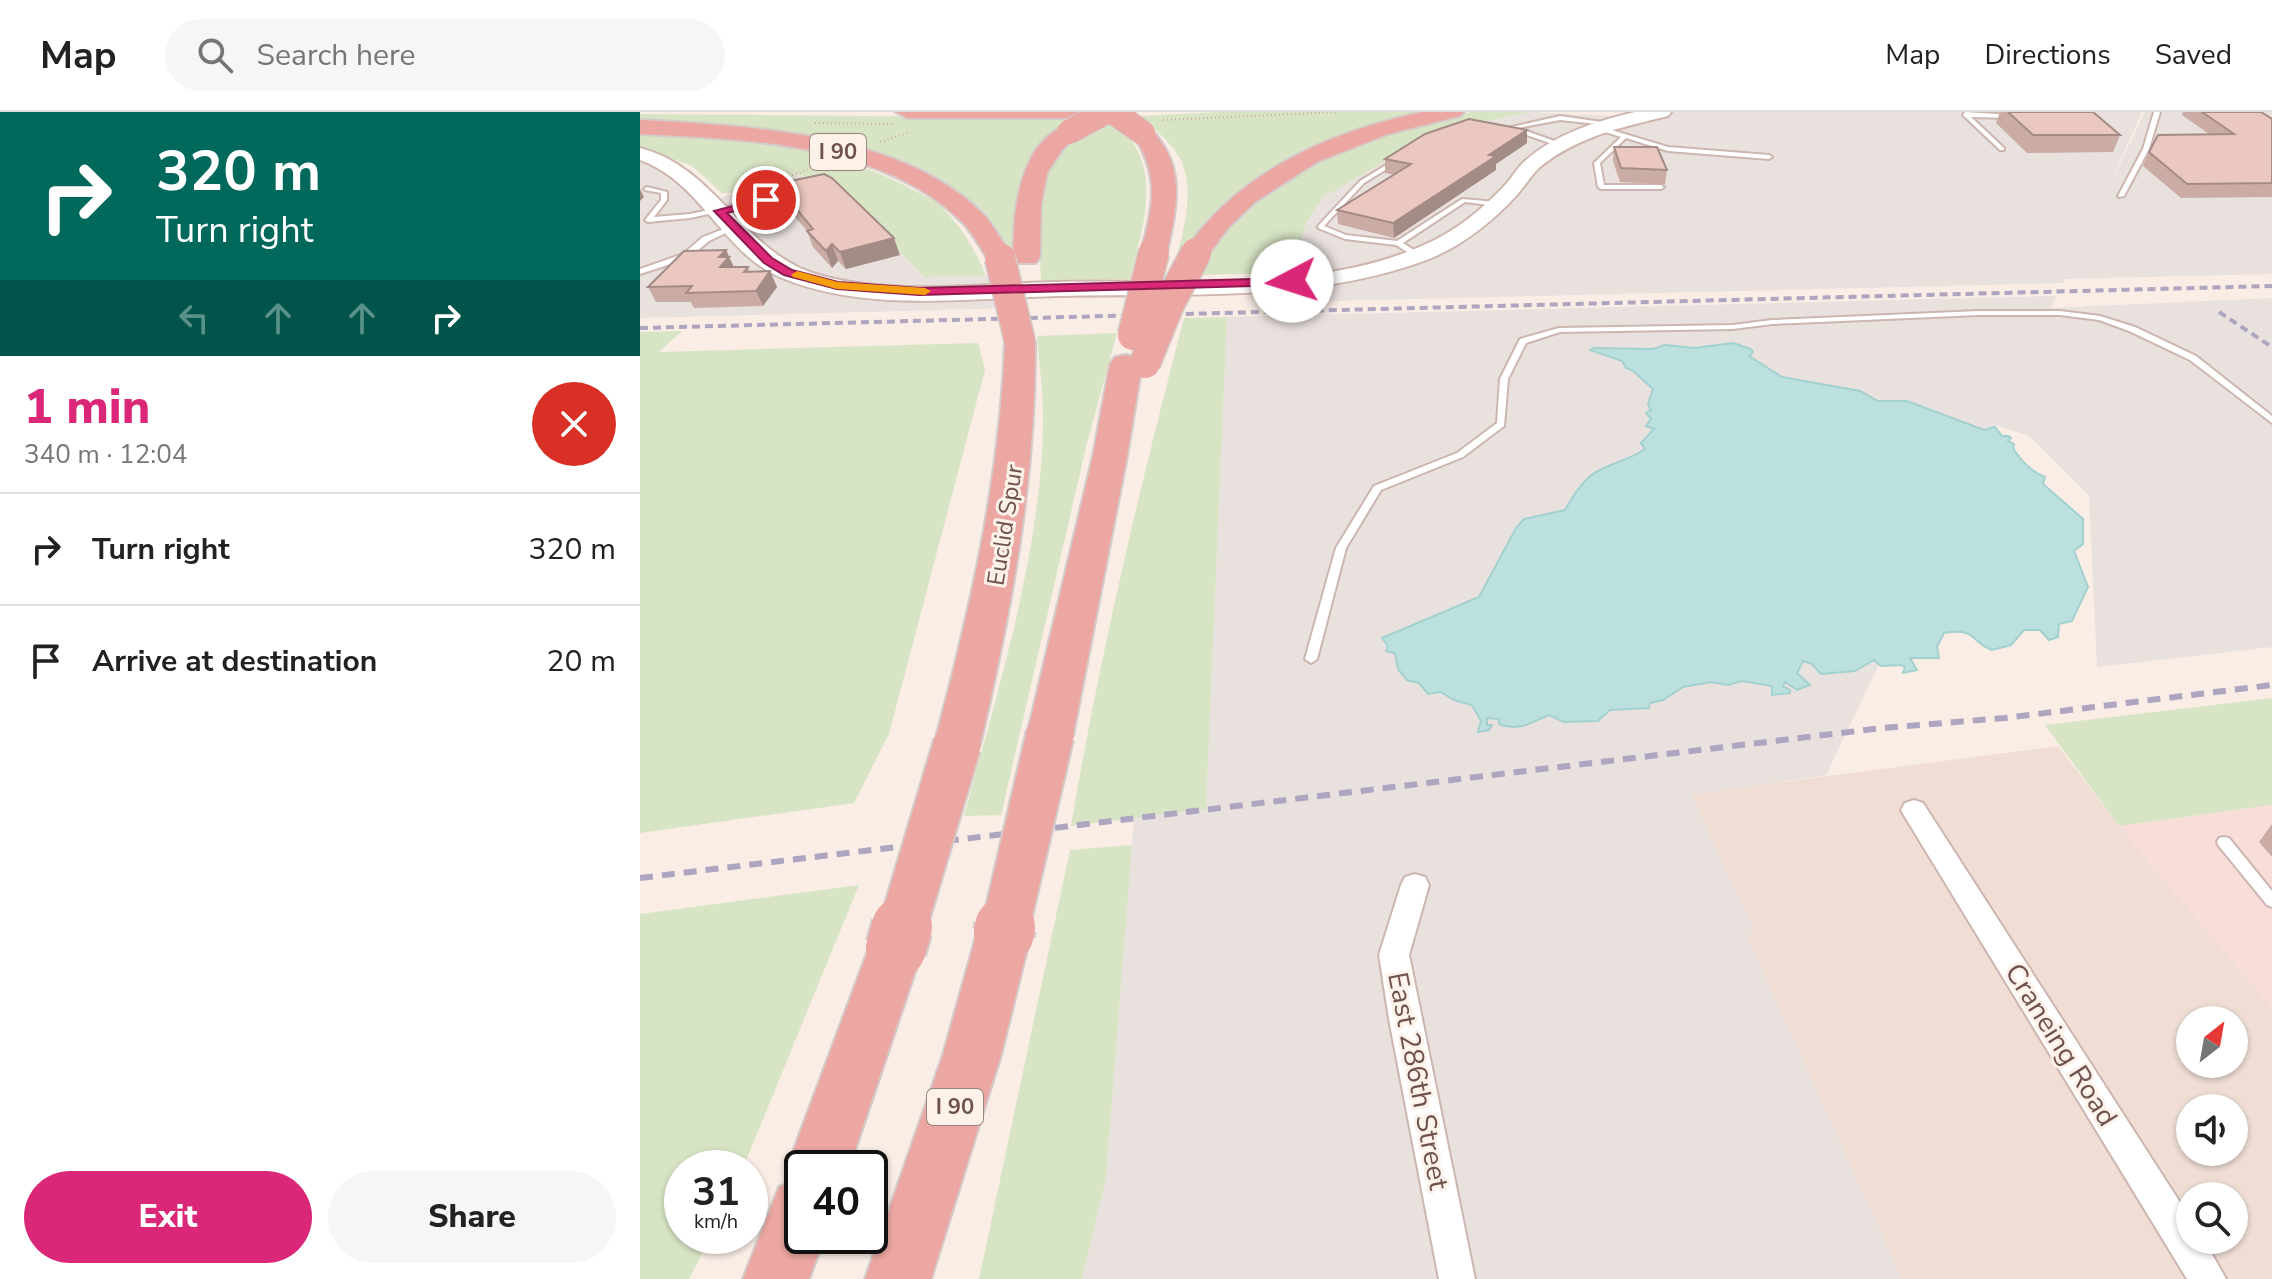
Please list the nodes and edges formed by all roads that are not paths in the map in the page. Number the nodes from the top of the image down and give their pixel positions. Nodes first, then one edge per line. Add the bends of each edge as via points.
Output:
1 (1106, 112) edge
2 (1113, 112) edge
3 (1123, 112) edge
4 (1453, 112) edge
5 (1662, 112) edge
6 (2157, 112) edge
7 (1965, 114) edge
8 (2022, 116) edge
9 (907, 122) edge
10 (640, 127) edge
11 (1499, 127) edge
12 (1510, 128) junction
13 (1611, 129) junction
14 (1561, 145) junction
15 (2002, 149) dead end
16 (640, 154) edge
17 (1403, 156) edge
18 (1769, 157) dead end
19 (1661, 187) edge
20 (647, 189) dead end
21 (780, 196) edge
22 (2121, 196) dead end
23 (766, 200) junction
24 (1497, 204) junction
25 (720, 212) junction
26 (784, 220) dead end
27 (1398, 243) junction
28 (1417, 256) junction
29 (1014, 257) junction
30 (640, 272) edge
31 (1136, 364) junction
32 (2272, 420) edge
33 (1311, 659) dead end
34 (1914, 810) dead end
35 (2224, 842) dead end
36 (1415, 885) dead end
37 (2272, 901) edge
38 (824, 1150) edge
39 (785, 1254) edge
40 (776, 1279) edge
41 (898, 1279) edge
42 (1457, 1279) edge
43 (2208, 1279) edge

1 - 29 highway, Euclid Spur, bridge via 1069,132 1047,153 1033,177
2 - 31 highway, I 90, bridge via 1143,133 1166,176
3 - 9 highway
4 - 31 highway, bridge via 1359,136 1292,165 1237,203 1196,253
5 - 13 street
6 - 22 lane via 2146,149
7 - 8 lane
7 - 15 lane
10 - 29 highway, I 90 via 789,141 883,165 955,203
11 - 12 lane
12 - 13 lane via 1560,118
12 - 14 lane
13 - 14 street
13 - 18 lane via 1643,144 1689,153
13 - 19 lane via 1597,163 1601,187
14 - 24 street via 1532,164
16 - 25 street via 656,157 690,179
17 - 27 lane via 1362,182 1320,227 1345,237
20 - 25 lane via 664,192 648,220
21 - 23 lane
23 - 25 lane
23 - 26 lane
24 - 27 lane via 1464,200
24 - 28 street via 1475,226
25 - 28 street via 768,260 788,272 837,285 919,292 1253,284 1358,273
25 - 30 lane via 706,239 686,256
27 - 28 lane
29 - 38 highway, Euclid Spur, bridge via 1028,307 1007,524 992,603 957,745 896,948
31 - 41 highway, I 90, bridge via 1110,456 1004,933 972,1055
32 - 33 lane via 2193,358 2100,318 1963,314 1559,330 1523,341 1504,379 1501,424 1460,455 1377,488 1341,548
34 - 43 street, Craneing Road
35 - 37 lane
36 - 42 street, East 286th Street via 1394,955
39 - 40 highway

